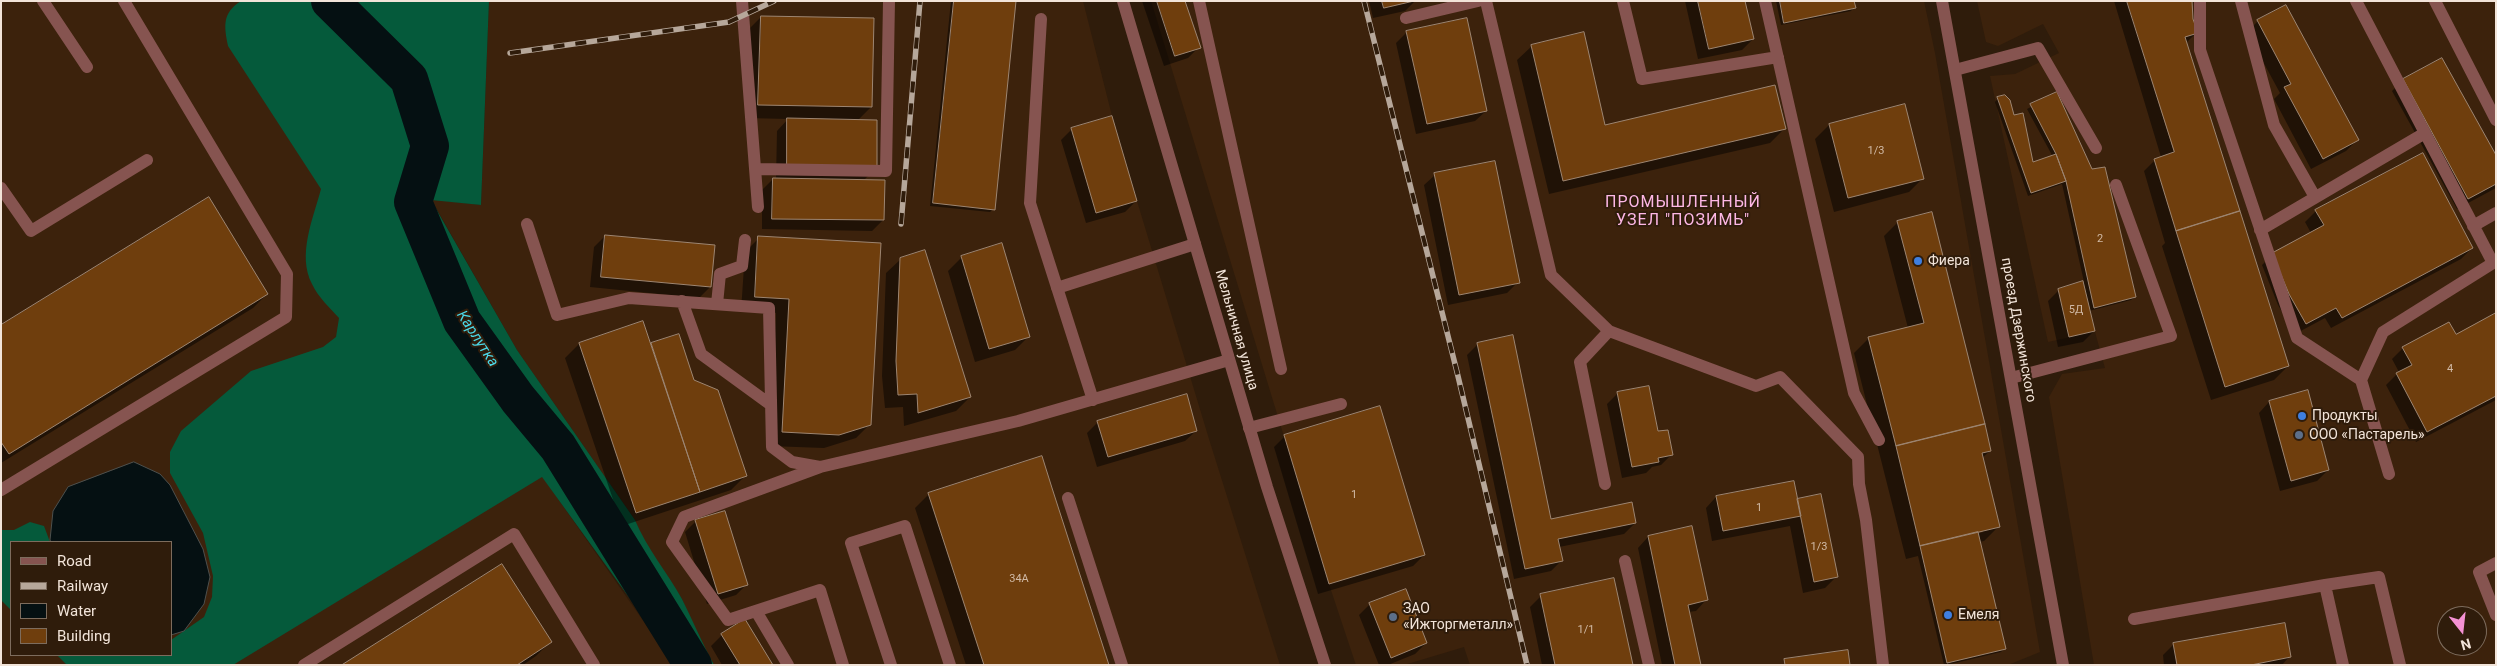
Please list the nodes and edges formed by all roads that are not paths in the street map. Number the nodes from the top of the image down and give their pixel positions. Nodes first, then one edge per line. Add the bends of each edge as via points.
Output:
1 (43, 1) edge
2 (124, 1) edge
3 (742, 1) edge
4 (889, 1) edge
5 (1123, 1) edge
6 (1199, 1) edge
7 (1478, 1) edge
8 (1486, 1) edge
9 (1623, 1) edge
10 (1765, 1) edge
11 (1942, 1) edge
12 (2200, 1) edge
13 (2242, 1) edge
14 (2356, 1) edge
15 (2436, 1) edge
16 (1406, 18) dead end
17 (1041, 19) dead end
18 (1778, 57) junction
19 (87, 67) dead end
20 (1955, 70) junction
21 (2496, 120) edge
22 (2425, 133) junction
23 (2096, 148) dead end
24 (147, 160) dead end
25 (756, 169) junction
26 (2116, 185) dead end
27 (1, 188) edge
28 (2315, 198) junction
29 (758, 207) dead end
30 (2496, 213) edge
31 (527, 224) dead end
32 (2473, 226) junction
33 (2260, 230) junction
34 (745, 240) dead end
35 (1195, 244) junction
36 (1057, 288) junction
37 (682, 302) junction
38 (717, 304) junction
39 (1609, 331) junction
40 (1229, 360) junction
41 (1281, 369) dead end
42 (2012, 378) junction
43 (2361, 380) junction
44 (1093, 400) junction
45 (1341, 404) dead end
46 (771, 405) junction
47 (1249, 428) junction
48 (1879, 440) dead end
49 (820, 467) junction
50 (2389, 474) dead end
51 (1605, 484) dead end
52 (1, 490) edge
53 (1068, 498) dead end
54 (1626, 561) dead end
55 (2496, 563) edge
56 (2325, 585) junction
57 (756, 611) junction
58 (2496, 615) edge
59 (2134, 619) dead end
60 (304, 665) edge
61 (594, 665) edge
62 (788, 665) edge
63 (843, 665) edge
64 (890, 665) edge
65 (950, 665) edge
66 (1122, 665) edge
67 (1325, 665) edge
68 (1649, 665) edge
69 (1883, 665) edge
70 (2063, 665) edge
71 (2343, 665) edge
72 (2400, 665) edge

1 - 19 street
2 - 52 street via 287,274 286,316
3 - 25 street
4 - 25 street via 886,171
5 - 35 street, Мельничная улица
6 - 41 street
7 - 16 street
8 - 39 street via 1551,275
9 - 18 street via 1642,79
10 - 18 street
11 - 20 street, проезд Дзержинского
12 - 33 street via 2200,50
13 - 28 street via 2274,125
14 - 22 street
15 - 21 street
17 - 36 street via 1030,202
18 - 48 street via 1854,393
20 - 23 street via 2038,48
20 - 42 street, проезд Дзержинского
22 - 28 street
22 - 32 street
24 - 27 street via 31,231
25 - 29 street
26 - 42 street via 2171,336
28 - 33 street
30 - 32 street
31 - 37 street via 557,316 629,298
32 - 43 street via 2493,263 2383,332
33 - 43 street via 2297,338
34 - 38 street via 742,266 720,274
35 - 36 street
35 - 40 street, Мельничная улица
36 - 44 street
37 - 38 street
37 - 46 street via 702,354
38 - 46 street via 769,308
39 - 51 street via 1580,362
39 - 69 street via 1756,386 1780,378 1858,457
40 - 44 street
40 - 47 street, Мельничная улица
42 - 70 street, проезд Дзержинского
43 - 50 street
44 - 49 street via 1018,422
45 - 47 street
46 - 49 street via 772,447 792,462
47 - 67 street, Мельничная улица
49 - 57 street via 684,517 672,542 728,620
53 - 66 street
54 - 68 street
55 - 58 street via 2479,572
56 - 59 street
56 - 71 street
56 - 72 street via 2379,577
57 - 62 street
57 - 63 street via 820,590
60 - 61 street via 514,534
64 - 65 street via 851,543 905,526

